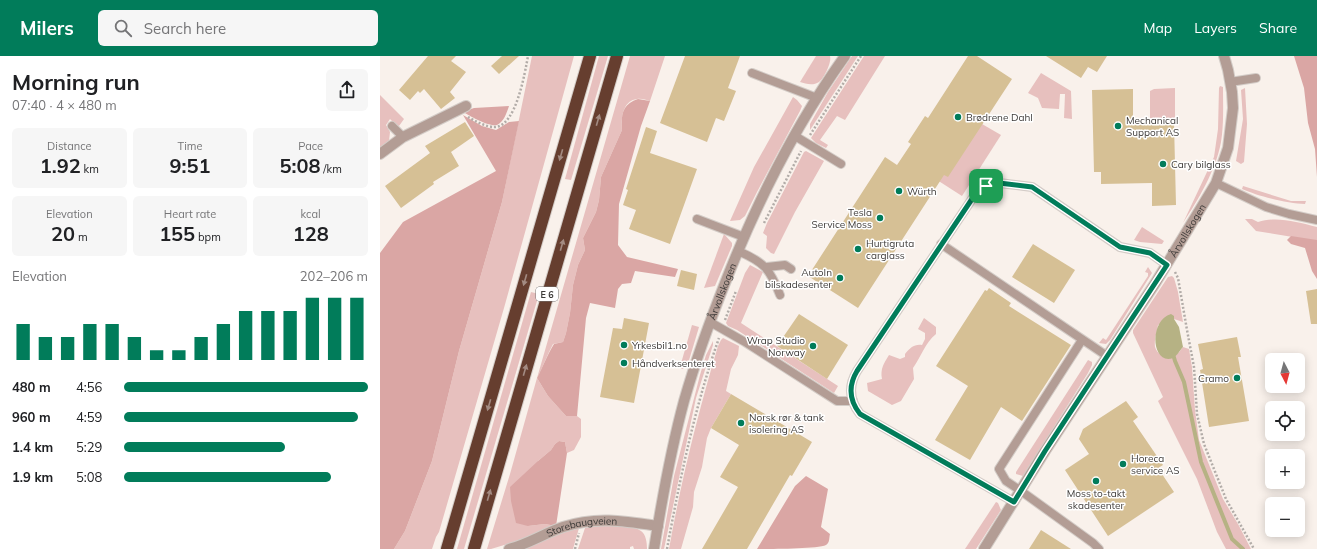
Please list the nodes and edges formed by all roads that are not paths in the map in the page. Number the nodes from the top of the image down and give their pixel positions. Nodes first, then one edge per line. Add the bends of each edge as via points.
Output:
1 (590, 56) edge
2 (617, 56) edge
3 (845, 56) edge
4 (1224, 56) edge
5 (752, 73) dead end
6 (1256, 78) dead end
7 (1230, 82) junction
8 (817, 98) junction
9 (466, 106) dead end
10 (392, 126) dead end
11 (794, 136) junction
12 (403, 137) junction
13 (380, 154) edge
14 (840, 164) dead end
15 (1216, 184) junction
16 (697, 219) dead end
17 (1317, 220) edge
18 (744, 237) junction
19 (941, 244) junction
20 (738, 251) junction
21 (1167, 265) junction
22 (766, 268) junction
23 (791, 269) dead end
24 (780, 295) dead end
25 (710, 322) junction
26 (1082, 340) junction
27 (1107, 356) junction
28 (853, 400) junction
29 (1021, 491) junction
30 (1014, 502) junction
31 (658, 526) junction
32 (449, 544) edge
33 (474, 549) edge
34 (509, 549) edge
35 (654, 549) edge
36 (984, 549) edge
37 (1098, 549) edge

1 -> 32 highway, E 6
33 -> 2 highway, E 6
3 - 8 street, Årvollskogen
4 - 7 street, Årvollskogen
5 - 8 lane
6 - 7 lane
7 - 15 street, Årvollskogen via 1233,108 1228,148
8 - 11 street, Årvollskogen
9 - 12 street
10 - 12 lane
11 - 14 lane
11 - 18 street, Årvollskogen via 768,184
12 - 13 street
15 - 17 lane via 1266,207
15 - 21 street, Årvollskogen
16 - 18 lane
18 - 20 street, Årvollskogen
19 - 21 lane via 977,193 986,186 1011,184 1032,187 1120,247 1150,253
19 - 26 lane
19 - 28 lane via 851,380
20 - 22 lane
20 - 25 street, Årvollskogen
21 - 27 street, Årvollskogen
22 - 23 lane via 785,265
22 - 24 lane
25 - 28 lane via 837,401
25 - 31 street, Årvollskogen via 684,401
26 - 27 lane
26 - 29 lane via 999,469 1006,481
27 - 29 street, Årvollskogen
28 - 30 lane via 860,414
29 - 30 street, Årvollskogen
29 - 37 lane
30 - 36 street, Årvollskogen
31 - 34 street, Storebaugveien via 611,520 583,521
31 - 35 street, Årvollskogen

